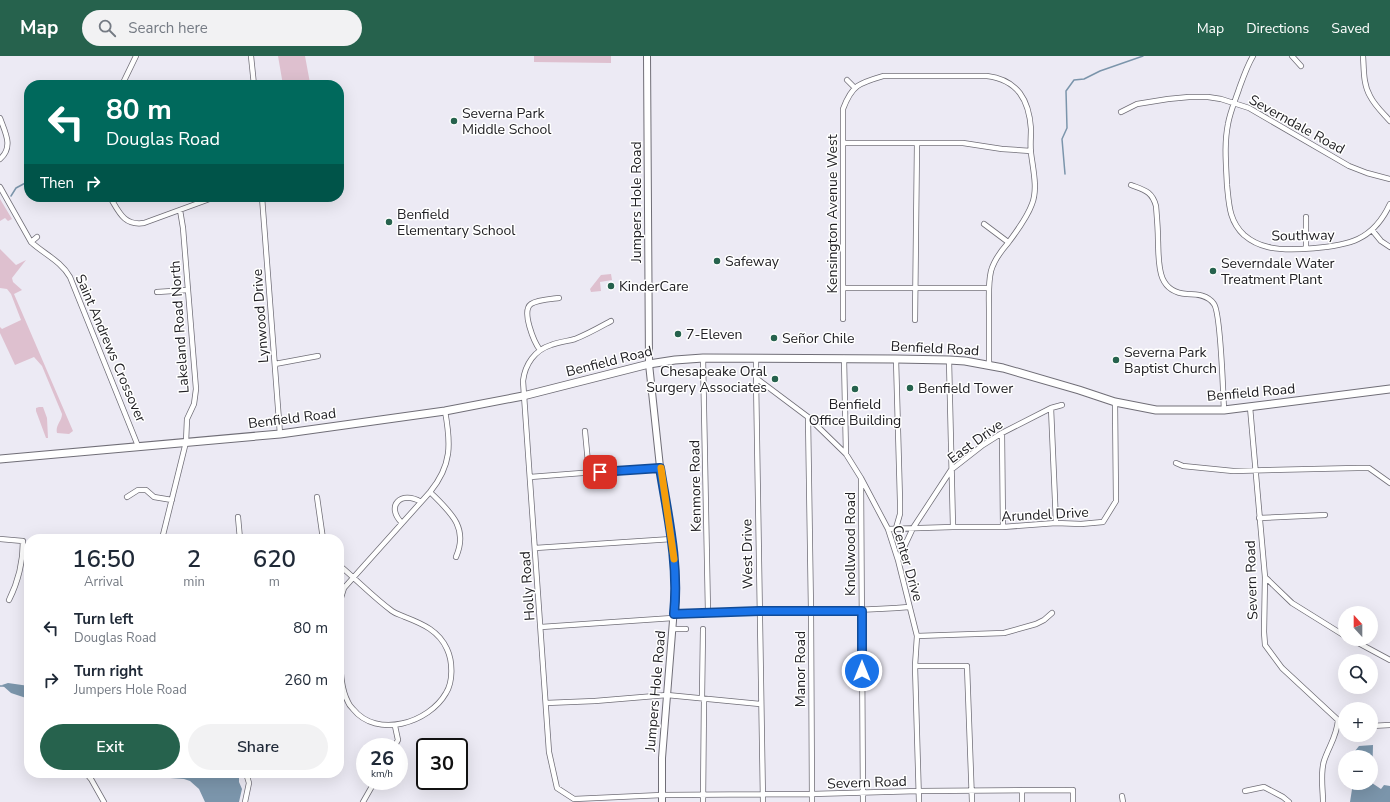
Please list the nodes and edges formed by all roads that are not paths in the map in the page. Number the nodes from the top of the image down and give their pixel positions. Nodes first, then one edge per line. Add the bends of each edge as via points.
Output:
1 (136, 56) edge
2 (251, 56) edge
3 (647, 56) edge
4 (1253, 56) edge
5 (1292, 56) edge
6 (1362, 56) edge
7 (1301, 66) dead end
8 (124, 80) edge
9 (253, 80) edge
10 (847, 80) dead end
11 (854, 87) junction
12 (1234, 103) junction
13 (1121, 112) dead end
14 (0, 118) edge
15 (1390, 121) edge
16 (843, 143) junction
17 (917, 143) junction
18 (1031, 151) junction
19 (0, 159) edge
20 (1390, 179) edge
21 (1131, 185) dead end
22 (0, 187) edge
23 (113, 202) edge
24 (202, 202) edge
25 (262, 202) edge
26 (1390, 204) edge
27 (180, 210) junction
28 (1306, 217) dead end
29 (984, 224) dead end
30 (1372, 230) junction
31 (37, 237) dead end
32 (31, 242) junction
33 (1008, 242) junction
34 (1390, 247) edge
35 (1306, 248) junction
36 (914, 287) junction
37 (843, 288) junction
38 (989, 288) junction
39 (188, 290) junction
40 (157, 292) dead end
41 (559, 298) dead end
42 (843, 319) dead end
43 (915, 320) dead end
44 (611, 321) dead end
45 (540, 350) junction
46 (318, 356) dead end
47 (704, 358) junction
48 (756, 358) junction
49 (844, 358) junction
50 (896, 359) junction
51 (949, 360) junction
52 (275, 364) junction
53 (649, 364) junction
54 (989, 365) junction
55 (756, 378) junction
56 (1390, 389) edge
57 (523, 396) junction
58 (1115, 402) junction
59 (1062, 405) dead end
60 (1250, 407) junction
61 (1051, 408) junction
62 (1224, 410) junction
63 (445, 411) junction
64 (808, 417) junction
65 (585, 431) dead end
66 (1002, 433) junction
67 (280, 434) junction
68 (186, 442) junction
69 (138, 446) junction
70 (846, 454) junction
71 (0, 459) edge
72 (1176, 462) dead end
73 (660, 468) junction
74 (951, 470) junction
75 (1255, 471) junction
76 (589, 473) junction
77 (530, 478) junction
78 (861, 478) junction
79 (1390, 483) edge
80 (430, 492) junction
81 (127, 497) dead end
82 (317, 497) dead end
83 (172, 500) junction
84 (421, 502) junction
85 (1325, 515) dead end
86 (238, 517) dead end
87 (1259, 518) junction
88 (402, 523) junction
89 (1056, 523) junction
90 (953, 526) junction
91 (1003, 527) junction
92 (896, 528) junction
93 (913, 528) junction
94 (888, 529) junction
95 (163, 534) edge
96 (240, 534) edge
97 (322, 534) edge
98 (0, 539) edge
99 (672, 540) junction
100 (535, 548) junction
101 (456, 558) dead end
102 (898, 560) junction
103 (344, 569) edge
104 (353, 577) junction
105 (1265, 577) junction
106 (344, 588) edge
107 (9, 600) dead end
108 (909, 607) junction
109 (759, 611) junction
110 (812, 611) junction
111 (862, 611) junction
112 (708, 612) junction
113 (1052, 613) dead end
114 (674, 616) junction
115 (541, 627) junction
116 (673, 629) junction
117 (686, 629) dead end
118 (703, 629) dead end
119 (1338, 632) edge
120 (917, 636) junction
121 (1364, 646) edge
122 (1390, 660) edge
123 (915, 666) junction
124 (344, 689) edge
125 (667, 695) junction
126 (703, 698) junction
127 (546, 703) junction
128 (760, 704) junction
129 (1338, 720) edge
130 (1390, 725) edge
131 (395, 726) junction
132 (1378, 726) edge
133 (1338, 731) edge
134 (398, 738) edge
135 (90, 778) edge
136 (248, 778) edge
137 (370, 790) edge
138 (919, 791) junction
139 (972, 791) junction
140 (1022, 791) junction
141 (1245, 791) dead end
142 (863, 793) junction
143 (762, 794) junction
144 (812, 794) junction
145 (662, 795) junction
146 (704, 795) junction
147 (630, 796) junction
148 (574, 800) edge
149 (104, 802) edge
150 (245, 802) edge
151 (363, 802) edge
152 (630, 802) edge
153 (662, 802) edge
154 (704, 802) edge
155 (762, 802) edge
156 (812, 802) edge
157 (864, 802) edge
158 (919, 802) edge
159 (972, 802) edge
160 (1022, 802) edge
161 (1073, 802) edge
162 (1289, 802) edge
163 (1323, 802) edge

1 - 8 street
2 - 9 street
3 - 53 street, Jumpers Hole Road
4 - 12 street, Southway
5 - 7 street
6 - 15 street via 1367,90 1371,99
10 - 11 street
11 - 16 street, Kensington Avenue West via 843,109
11 - 18 street via 883,76 994,77 1015,88 1026,102
12 - 13 street, Severndale Road via 1208,97 1189,97 1137,104
12 - 20 street, Severndale Road via 1250,108 1349,166
12 - 35 street, Southway via 1228,124 1225,162 1228,204 1233,220 1245,236 1258,244 1278,249
14 - 19 street via 8,145
16 - 17 street
16 - 37 street, Kensington Avenue West
17 - 18 street via 963,143
17 - 36 street
18 - 33 street via 1034,200
21 - 62 street via 1149,192 1155,201 1160,272 1166,285 1177,292 1200,294 1215,305
22 - 32 street, Saint Andrews Crossover
23 - 27 street via 119,213 133,224 144,223
24 - 27 street
25 - 52 street, Lynwood Drive
26 - 30 street, Southway via 1383,218
27 - 39 street, Lakeland Road North
28 - 35 street
29 - 33 street
30 - 34 street
30 - 35 street, Southway via 1346,244
31 - 32 street
32 - 69 street, Saint Andrews Crossover via 62,267 70,277
33 - 38 street via 995,260
36 - 37 street
36 - 38 street
36 - 43 street
37 - 42 street, Kensington Avenue West
38 - 54 street
39 - 40 street
39 - 68 street, Lakeland Road North via 196,389 194,404 187,419
41 - 45 street via 533,303 528,308 531,331
44 - 45 street via 575,339
45 - 57 street, Holly Road via 525,370
46 - 52 street
47 - 48 main road, Benfield Road
47 - 53 main road, Benfield Road
47 - 112 street, Kenmore Road
48 - 49 main road, Benfield Road
48 - 55 street
49 - 50 main road, Benfield Road
49 - 70 street
50 - 51 main road, Benfield Road
50 - 92 street via 900,501
51 - 54 main road, Benfield Road
51 - 74 street
52 - 67 street, Lynwood Drive
53 - 57 main road, Benfield Road
53 - 73 street, Jumpers Hole Road
54 - 58 main road, Benfield Road
55 - 64 street, Center Drive
55 - 109 street, West Drive
56 - 60 main road, Benfield Road
57 - 63 main road, Benfield Road
57 - 77 street, Holly Road
58 - 62 main road, Benfield Road via 1156,410
58 - 89 street, Arundel Drive via 1116,501 1103,522
59 - 61 street, East Drive
60 - 62 main road, Benfield Road
60 - 75 street, Severn Road
61 - 66 street, East Drive
61 - 89 street
63 - 67 main road, Benfield Road
63 - 80 street via 447,460 442,476
64 - 70 street, Center Drive
64 - 110 street, Manor Road
65 - 76 street
66 - 74 street, East Drive
66 - 91 street
67 - 68 main road, Benfield Road
68 - 69 main road, Benfield Road
68 - 83 street, Lakeland Road North
69 - 71 main road, Benfield Road
70 - 78 street, Center Drive
72 - 75 street via 1182,466 1233,472
73 - 76 street
73 - 99 street, Jumpers Hole Road
74 - 90 street
74 - 93 street, East Drive
75 - 79 street via 1369,468
75 - 87 street, Severn Road
76 - 77 street
77 - 100 street, Holly Road
78 - 94 street, Center Drive
78 - 111 street, Knollwood Road
80 - 84 street
80 - 101 street via 451,513 458,525 461,540
81 - 83 street via 138,490 146,490 154,497
82 - 97 street
83 - 95 street, Lakeland Road North
84 - 88 street
84 - 88 street via 410,497 397,502 396,514
85 - 87 street
86 - 96 street
87 - 105 street, Severn Road
88 - 104 street
89 - 91 street, Arundel Drive
90 - 91 street, Arundel Drive
90 - 93 street, Arundel Drive
92 - 93 street, Arundel Drive
92 - 94 street, Arundel Drive
93 - 102 street, East Drive
94 - 102 street, Center Drive
98 - 107 street via 23,541 21,569
99 - 100 street
99 - 114 street, Jumpers Hole Road via 676,578
100 - 115 street, Holly Road
102 - 108 street, Center Drive
103 - 104 street
104 - 106 street
104 - 131 street via 393,612 424,624 435,632 447,649 451,663 451,679 447,693 418,718
105 - 119 street via 1292,603
105 - 129 street, Severn Road via 1265,645 1282,668
108 - 111 street
108 - 120 street, Center Drive
109 - 110 street
109 - 112 street
109 - 128 street, West Drive
110 - 111 street
110 - 144 street, Manor Road
111 - 142 street, Knollwood Road
112 - 114 street
113 - 120 street via 1036,624 1004,633
114 - 115 street
114 - 116 street, Jumpers Hole Road
115 - 127 street, Holly Road
116 - 117 street
116 - 125 street, Jumpers Hole Road
118 - 126 street
120 - 123 street, Center Drive
121 - 122 street
123 - 138 street, Center Drive
123 - 139 street via 967,666
124 - 131 street via 348,703 360,717 376,724
125 - 126 street
125 - 127 street
125 - 145 street, Jumpers Hole Road
126 - 128 street
126 - 146 street
127 - 148 street, Holly Road via 549,752 556,788
128 - 143 street, West Drive
130 - 132 street
131 - 134 street
133 - 163 street via 1324,762
135 - 149 street
136 - 150 street via 249,783
137 - 151 street
138 - 139 street, Severn Road
138 - 142 street, Severn Road
138 - 158 street, Center Drive
139 - 140 street, Severn Road
139 - 159 street
140 - 160 street
140 - 161 street, Severn Road via 1073,790
141 - 162 street via 1264,788
142 - 144 street, Severn Road
142 - 157 street, Knollwood Road
143 - 144 street, Severn Road
143 - 146 street, Severn Road
143 - 155 street, West Drive
144 - 156 street, Manor Road
145 - 146 street, Severn Road
145 - 147 street, Severn Road
145 - 153 street, Jumpers Hole Road
146 - 154 street
147 - 148 street, Severn Road
147 - 152 street

